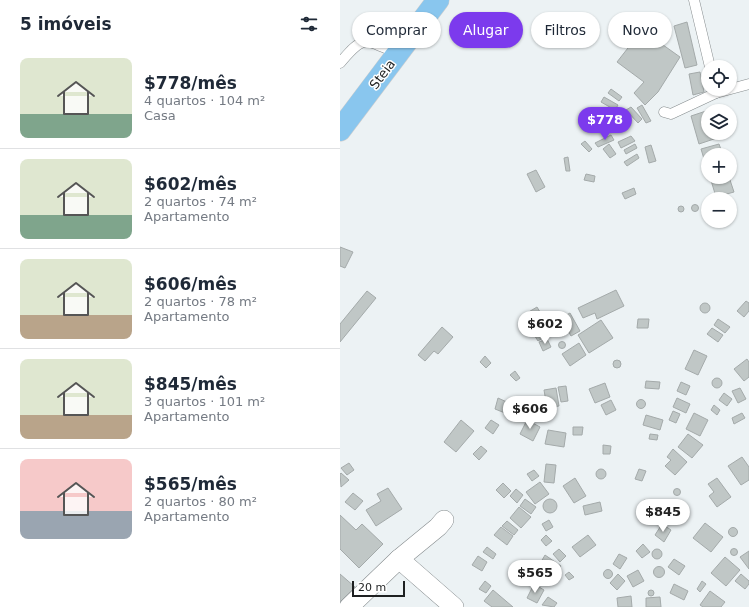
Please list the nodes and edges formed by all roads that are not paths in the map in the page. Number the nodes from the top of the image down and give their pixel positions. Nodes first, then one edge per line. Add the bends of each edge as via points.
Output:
1 (438, 0) edge
2 (694, 0) edge
3 (397, 54) junction
4 (708, 60) edge
5 (340, 63) edge
6 (749, 84) edge
7 (737, 86) edge
8 (705, 96) edge
9 (664, 112) dead end
10 (340, 130) edge
11 (444, 520) dead end
12 (399, 560) junction
13 (349, 607) edge
14 (454, 607) edge

1 - 3 main road, Steia
2 - 4 lane
3 - 5 lane via 367,41 355,45
3 - 10 main road, Steia
6 - 7 lane
8 - 9 lane via 671,114
11 - 12 street
12 - 13 street
12 - 14 street

